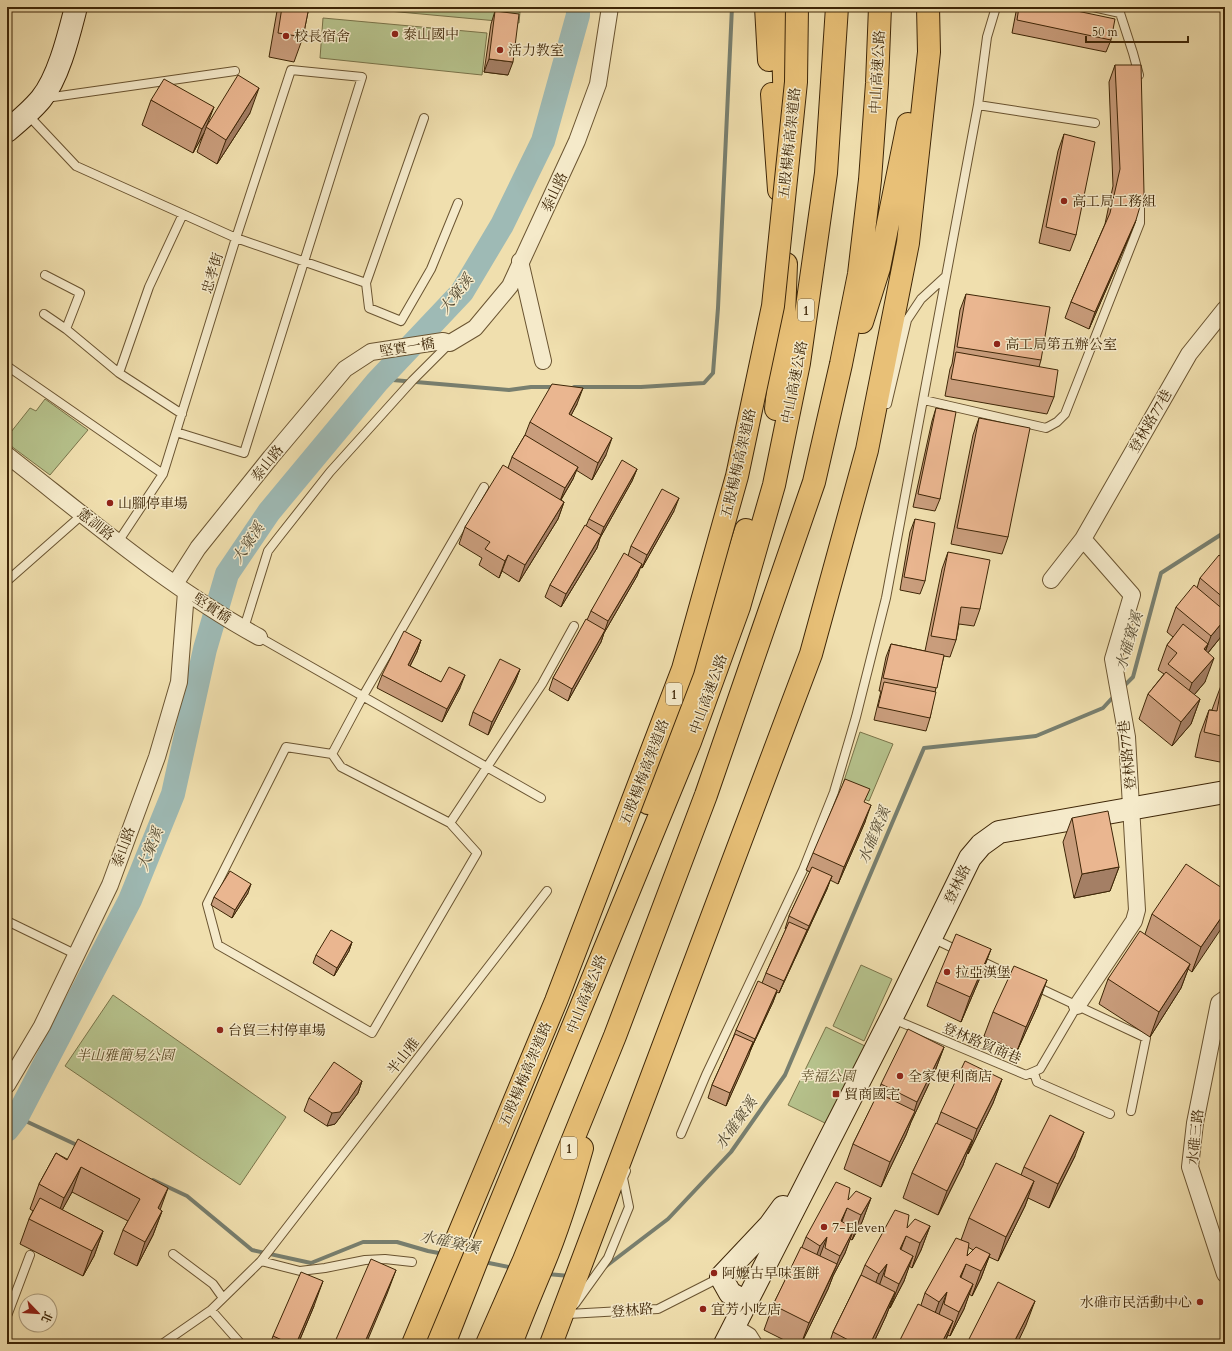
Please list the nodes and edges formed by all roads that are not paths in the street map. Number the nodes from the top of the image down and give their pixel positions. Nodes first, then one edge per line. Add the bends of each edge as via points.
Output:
1 (76, 7) edge
2 (610, 7) edge
3 (766, 7) edge
4 (782, 7) edge
5 (798, 7) edge
6 (837, 7) edge
7 (880, 7) edge
8 (928, 7) edge
9 (996, 7) edge
10 (1093, 7) edge
11 (1120, 10) edge
12 (235, 71) dead end
13 (1140, 86) edge
14 (978, 105) junction
15 (34, 106) junction
16 (424, 118) dead end
17 (1095, 123) dead end
18 (7, 131) edge
19 (1140, 185) edge
20 (458, 203) dead end
21 (183, 214) junction
22 (236, 238) junction
23 (520, 261) junction
24 (304, 262) junction
25 (45, 275) dead end
26 (945, 277) junction
27 (786, 281) junction
28 (366, 283) junction
29 (1225, 310) edge
30 (44, 314) dead end
31 (66, 329) junction
32 (447, 342) junction
33 (371, 352) joint
34 (543, 361) dead end
35 (7, 366) edge
36 (118, 373) junction
37 (924, 400) junction
38 (885, 412) dead end
39 (182, 414) junction
40 (176, 432) junction
41 (7, 455) edge
42 (767, 460) junction
43 (163, 474) junction
44 (814, 482) junction
45 (484, 487) dead end
46 (83, 514) junction
47 (1083, 539) junction
48 (118, 542) junction
49 (9, 576) edge
50 (841, 576) dead end
51 (1051, 580) dead end
52 (180, 588) junction
53 (740, 607) junction
54 (574, 626) dead end
55 (241, 627) junction
56 (260, 637) joint
57 (363, 696) junction
58 (332, 754) junction
59 (487, 768) junction
60 (1225, 792) edge
61 (541, 798) dead end
62 (1132, 808) junction
63 (450, 823) junction
64 (547, 891) dead end
65 (7, 921) edge
66 (931, 937) junction
67 (75, 954) junction
68 (1225, 1000) edge
69 (1077, 1006) junction
70 (891, 1018) junction
71 (1034, 1073) junction
72 (7, 1085) edge
73 (1131, 1111) dead end
74 (1110, 1114) dead end
75 (681, 1134) dead end
76 (474, 1247) junction
77 (173, 1254) dead end
78 (30, 1255) dead end
79 (263, 1258) junction
80 (412, 1262) dead end
81 (751, 1265) junction
82 (464, 1274) junction
83 (1225, 1274) edge
84 (721, 1277) junction
85 (522, 1289) junction
86 (223, 1298) junction
87 (746, 1302) junction
88 (211, 1310) junction
89 (568, 1314) junction
90 (7, 1316) edge
91 (729, 1335) edge
92 (162, 1344) edge
93 (241, 1344) edge
94 (413, 1344) edge
95 (426, 1344) edge
96 (444, 1344) edge
97 (487, 1344) edge
98 (511, 1344) edge
99 (551, 1344) edge
100 (557, 1344) edge
101 (754, 1344) edge

1 - 15 street via 67,42 52,81
2 - 23 street, 泰山路 via 598,84 577,141
3 - 27 highway
4 - 27 highway
5 - 94 highway, 五股楊梅高架道路 / 1, bridge via 796,82 773,306 738,476 683,669 556,1001
6 - 53 highway, 中山高速公路 / 1 via 826,173 798,364 774,484
7 - 44 highway, 中山高速公路 / 1 via 870,180 859,274
8 - 44 highway via 925,39 879,268
8 - 99 highway via 929,52 908,243 867,450 811,654
9 - 14 lane via 987,38
10 - 11 lane
11 - 13 lane via 1140,78
12 - 15 lane
14 - 17 lane
14 - 26 lane
15 - 18 street
15 - 21 lane, 忠孝街 via 76,166
16 - 28 lane
19 - 37 lane via 1140,223 1065,414 1057,422 1046,428
20 - 28 lane via 431,269 402,321 369,308
21 - 22 lane, 忠孝街
21 - 36 lane via 149,287
22 - 24 lane
22 - 24 lane via 291,70 362,77
22 - 39 lane, 忠孝街
23 - 32 street, 泰山路 via 510,286 475,328
23 - 34 street
24 - 28 lane
24 - 40 lane via 244,453
25 - 31 lane via 80,293
26 - 37 lane
26 - 38 lane via 920,299 907,320
27 - 42 highway via 784,342
29 - 47 street, 登林路77巷 via 1189,354
30 - 31 lane
31 - 36 lane
32 - 33 street, 堅實一橋
32 - 55 lane via 330,472 278,538 268,552
33 - 52 street, 泰山路 via 345,369 271,457 198,548
35 - 43 lane
36 - 39 lane
37 - 75 lane via 886,598 834,792 803,870 706,1075
39 - 40 lane, 忠孝街
40 - 43 lane, 忠孝街
41 - 46 street, 憲訓路
42 - 53 highway
42 - 76 highway via 724,602 674,738
43 - 48 lane, 忠孝街
44 - 85 highway, 中山高速公路 / 1 via 706,795
45 - 57 lane
46 - 48 street, 憲訓路
46 - 49 lane
47 - 51 street, 登林路77巷
47 - 62 street, 登林路77巷 via 1132,595 1113,659 1127,737
48 - 52 street, 憲訓路
50 - 89 lane via 826,627 662,1061 623,1178 629,1207 608,1258
52 - 55 street, 堅實橋
52 - 67 street, 泰山路 via 179,682 156,757 110,885
53 - 76 highway, 中山高速公路 / 1 via 690,742
54 - 59 lane via 542,684
55 - 56 street
56 - 57 lane
57 - 58 lane
57 - 59 lane
58 - 63 lane via 341,767
58 - 63 lane via 286,747 207,904 218,945 372,1033 477,853
59 - 61 lane
59 - 63 lane
60 - 62 street, 登林路
62 - 66 street, 登林路 via 999,832 981,845 970,858
62 - 69 street, 登林路77巷 via 1137,910 1134,921
64 - 79 lane, 半山雅
65 - 67 lane
66 - 69 lane
66 - 70 street, 登林路
67 - 72 street, 泰山路 via 42,1026
68 - 83 street, 水碓三路 via 1219,1003 1195,1123 1190,1167
69 - 71 lane, 登林路貿商巷 via 1040,1069
69 - 73 lane via 1146,1038
70 - 71 lane, 登林路貿商巷 via 1026,1075
70 - 81 street, 登林路 via 823,1150
71 - 74 lane via 1037,1082
76 - 82 highway, 中山高速公路 / 1
77 - 86 lane via 213,1284
78 - 90 lane
79 - 80 lane via 300,1271 365,1260
79 - 86 lane, 半山雅
81 - 84 street, 登林路
81 - 87 street, 登林路
82 - 95 highway
82 - 96 highway, 中山高速公路 / 1
84 - 87 street via 730,1293
84 - 89 lane, 登林路 via 658,1309
85 - 97 highway, 中山高速公路 / 1
85 - 98 highway
86 - 88 lane, 半山雅
87 - 91 street, 登林路
88 - 92 lane, 半山雅
88 - 93 lane
89 - 100 street
91 - 101 street via 749,1336

